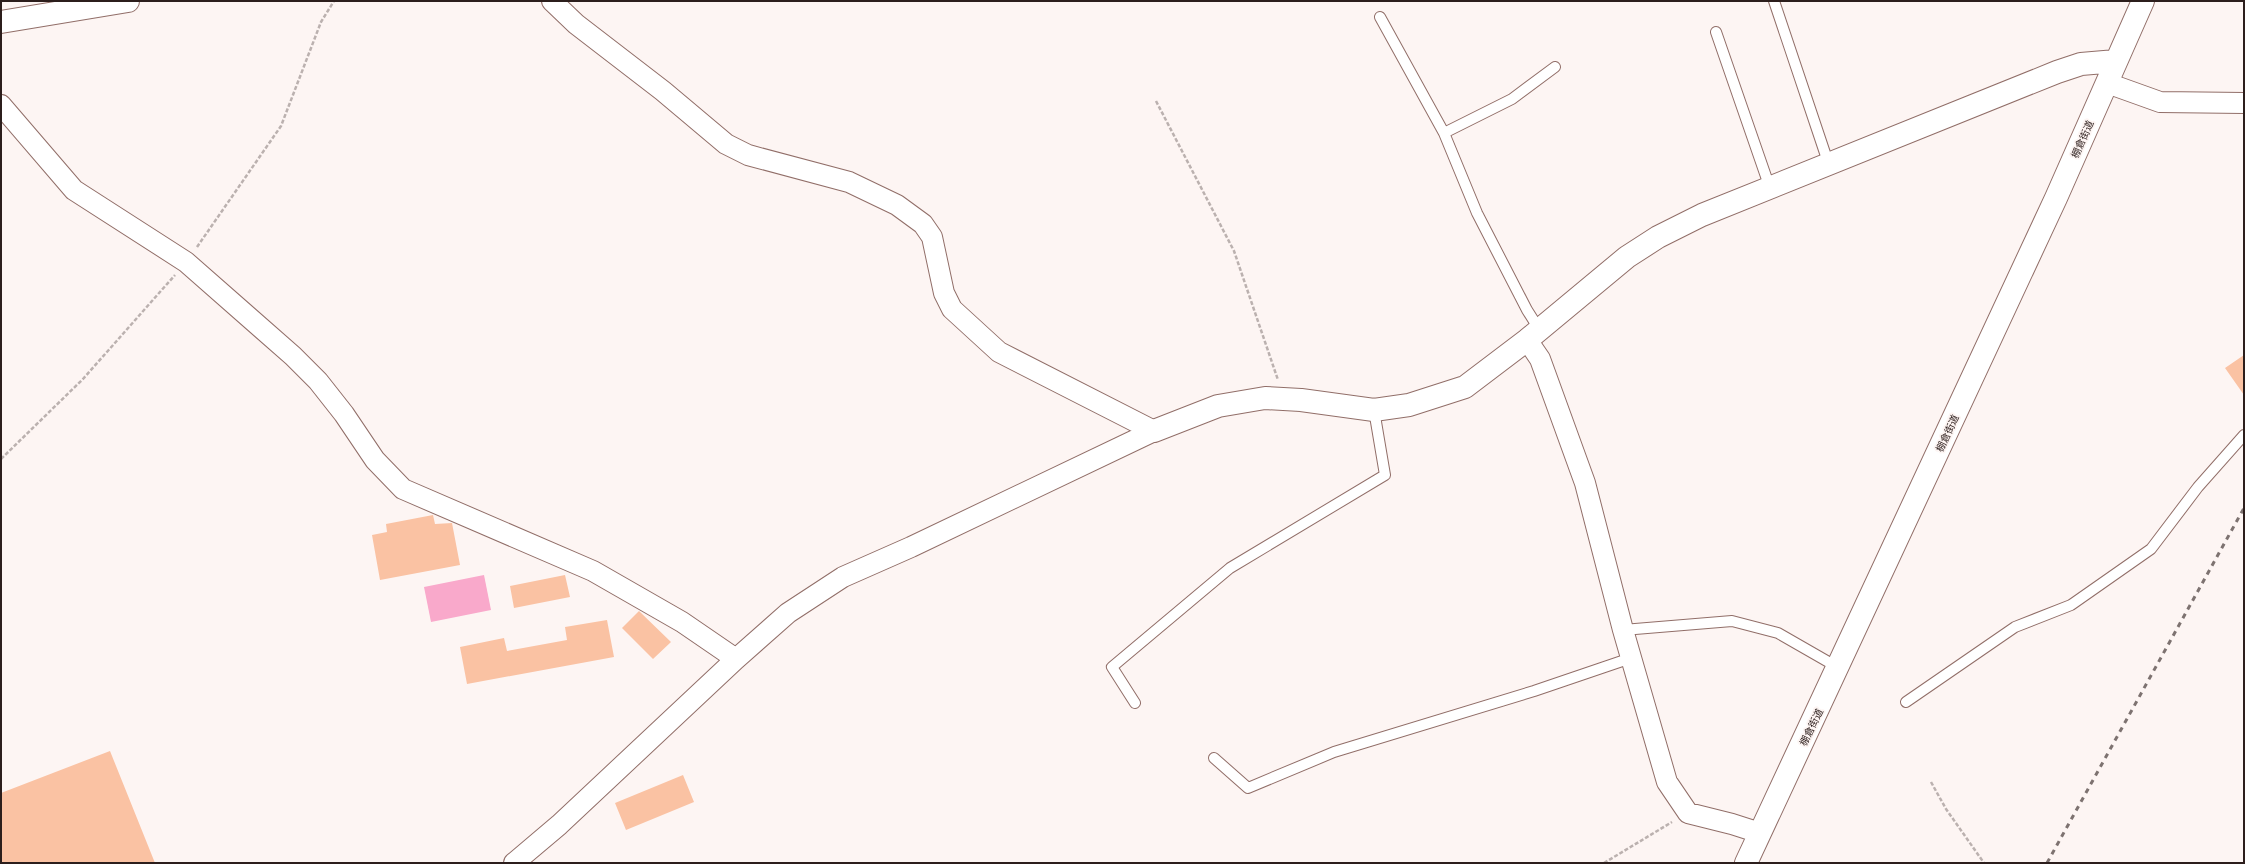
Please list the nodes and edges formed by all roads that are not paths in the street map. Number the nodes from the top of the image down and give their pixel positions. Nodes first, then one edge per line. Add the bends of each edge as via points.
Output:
1 (128, 1) edge
2 (552, 1) edge
3 (1774, 1) edge
4 (2143, 1) edge
5 (1380, 17) dead end
6 (1, 22) edge
7 (1716, 32) dead end
8 (2116, 61) junction
9 (1555, 67) dead end
10 (2107, 83) junction
11 (2244, 103) edge
12 (1, 104) edge
13 (1444, 132) junction
14 (1829, 165) junction
15 (1770, 188) junction
16 (1533, 334) junction
17 (1374, 410) junction
18 (1154, 431) junction
19 (2244, 435) edge
20 (1623, 630) junction
21 (736, 658) junction
22 (1631, 658) junction
23 (1839, 668) junction
24 (1906, 702) dead end
25 (1135, 703) dead end
26 (1214, 758) dead end
27 (1760, 833) junction
28 (514, 863) edge
29 (1746, 863) edge

1 - 6 street
2 - 18 street via 576,24 726,144 748,155 849,182 897,205 923,224 932,237 944,293 952,309 999,352
3 - 14 lane
4 - 8 street, 棚倉街道
5 - 13 lane
7 - 15 lane
8 - 10 street, 棚倉街道
8 - 14 street via 2082,64 2057,72
9 - 13 lane via 1512,99
10 - 11 street via 2160,102
10 - 23 street, 棚倉街道
12 - 21 street via 74,190 186,262 259,324 318,381 375,460 403,489 593,570 682,622
13 - 16 lane via 1477,213 1526,310
14 - 15 street
15 - 16 street via 1702,215 1658,237 1627,257
16 - 17 street via 1465,388 1409,406
16 - 20 street via 1585,483
17 - 18 street via 1265,398 1218,406
17 - 25 lane via 1385,475 1230,568 1112,667
18 - 21 street via 843,577 788,613
19 - 24 lane via 2198,487 2151,549 2071,605 2015,628
20 - 22 street
20 - 23 lane via 1732,621 1778,633
21 - 28 street via 559,825
22 - 26 lane via 1534,691 1334,752 1248,788
22 - 27 street via 1667,782 1688,813
23 - 27 street, 棚倉街道
27 - 29 street, 棚倉街道

